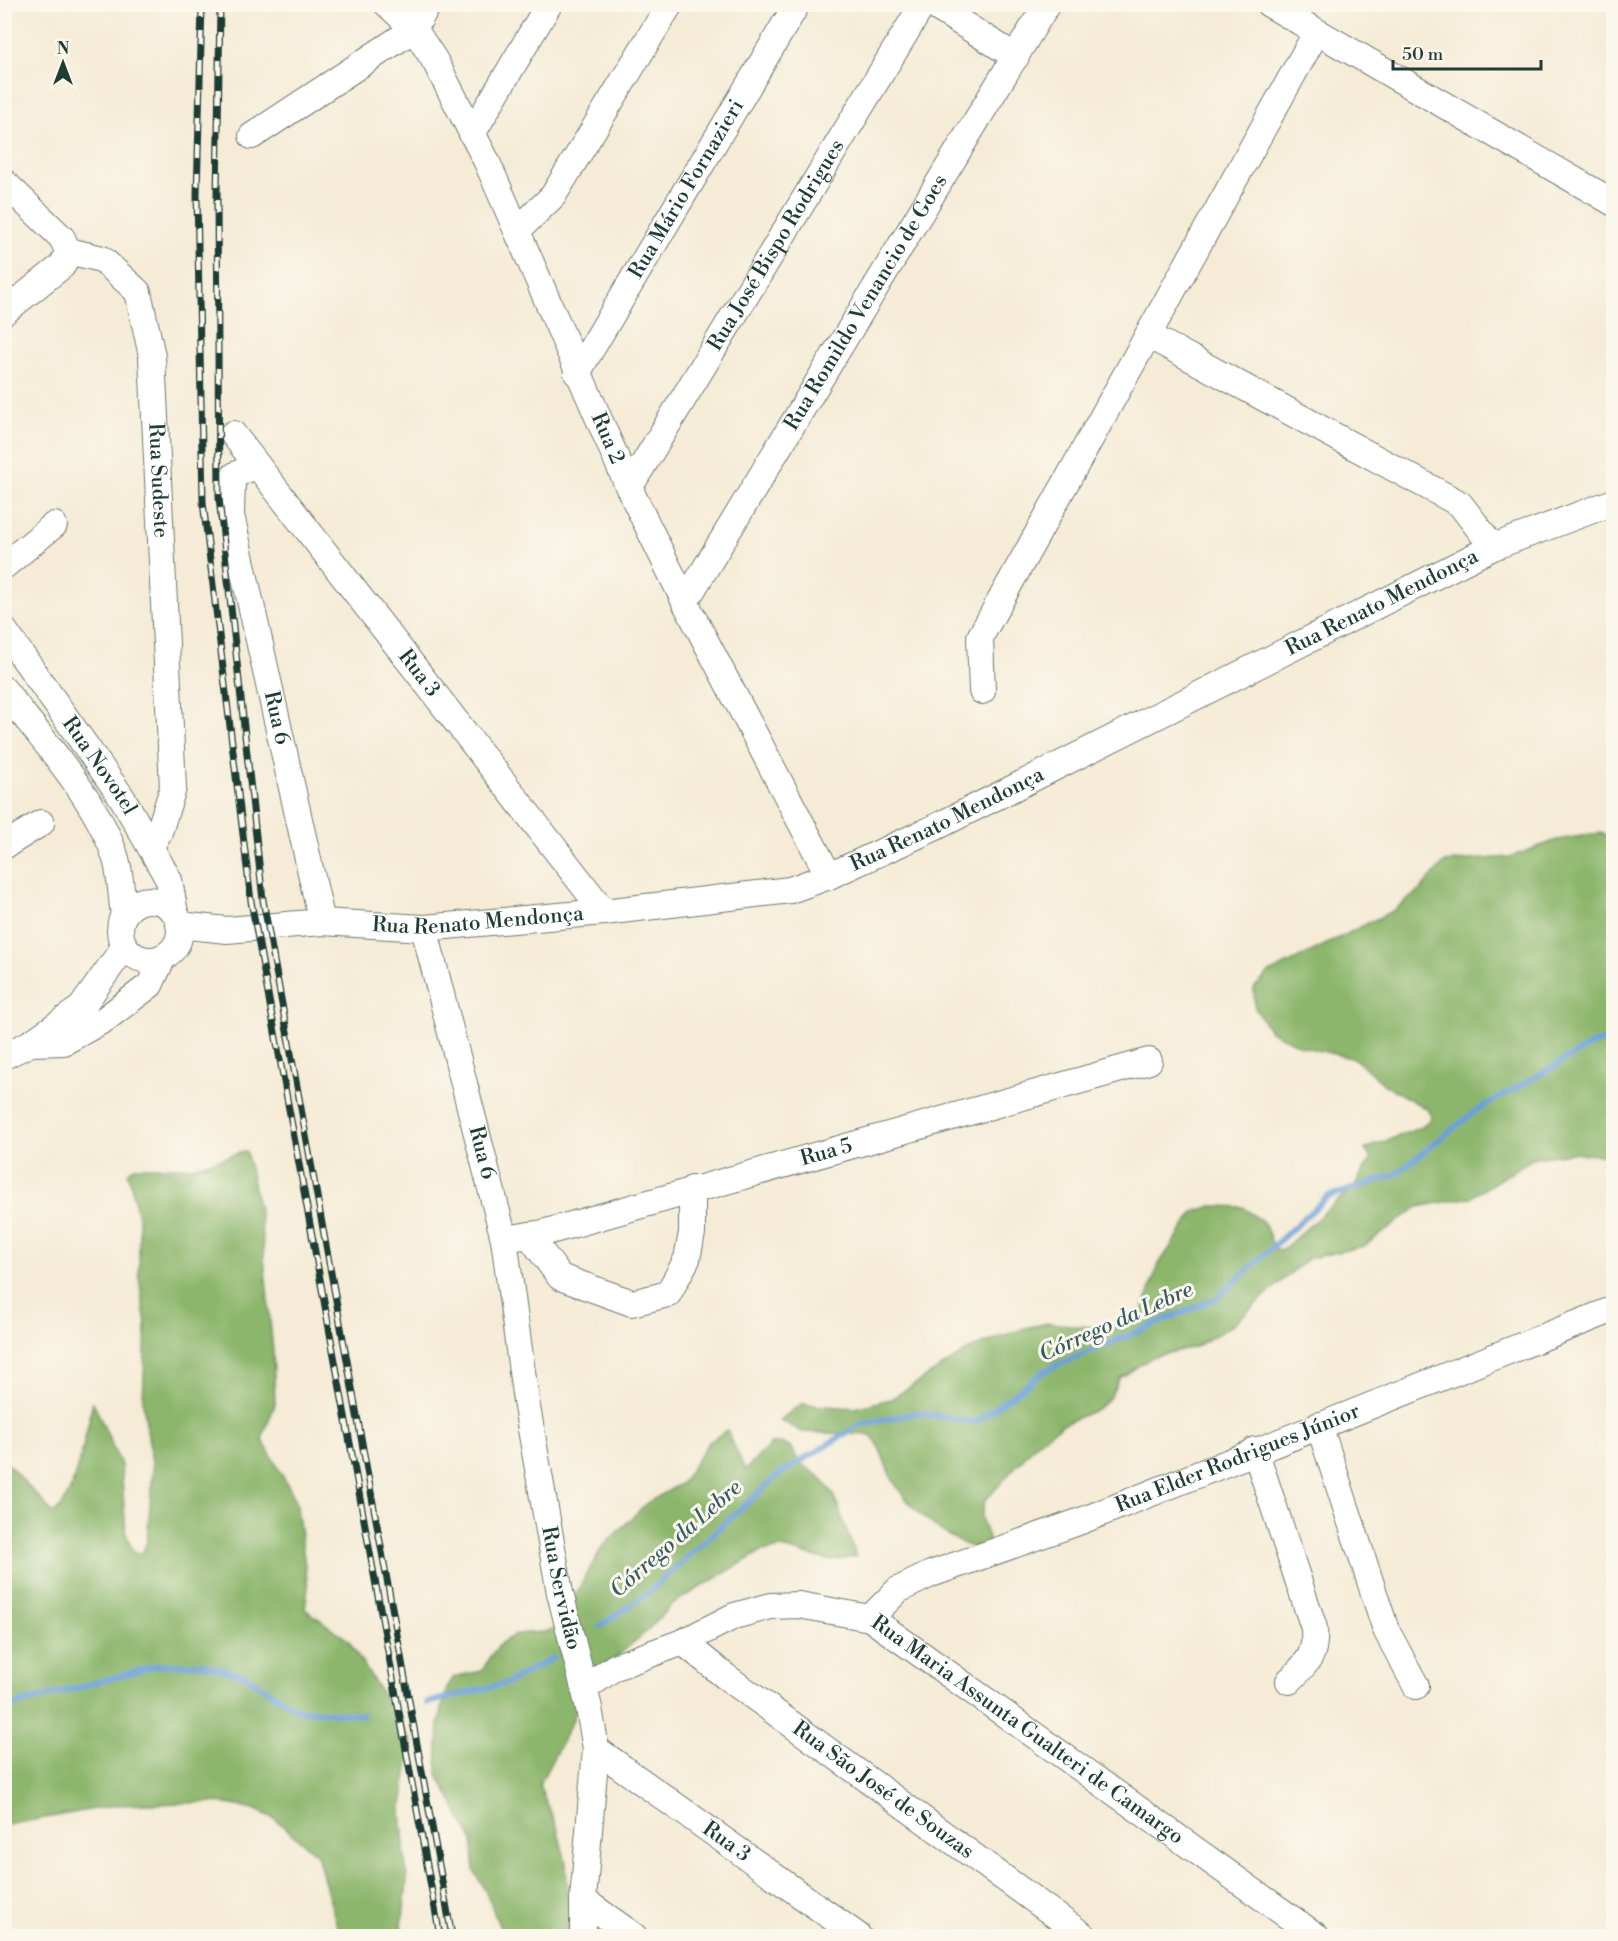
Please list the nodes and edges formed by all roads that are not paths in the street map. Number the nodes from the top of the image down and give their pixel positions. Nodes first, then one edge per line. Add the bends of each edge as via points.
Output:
1 (387, 4) edge
2 (428, 4) edge
3 (549, 4) edge
4 (670, 4) edge
5 (797, 4) edge
6 (923, 4) edge
7 (931, 4) edge
8 (1047, 4) edge
9 (1269, 4) edge
10 (414, 29) junction
11 (1316, 33) junction
12 (1016, 57) junction
13 (472, 134) junction
14 (252, 136) dead end
15 (4, 182) edge
16 (1614, 203) edge
17 (519, 229) junction
18 (68, 251) junction
19 (4, 312) edge
20 (1148, 335) junction
21 (578, 373) junction
22 (233, 434) dead end
23 (257, 465) junction
24 (629, 488) junction
25 (1614, 502) edge
26 (54, 525) dead end
27 (1493, 547) junction
28 (4, 566) edge
29 (685, 602) junction
30 (4, 630) edge
31 (4, 690) edge
32 (982, 691) dead end
33 (41, 822) dead end
34 (4, 846) edge
35 (151, 846) junction
36 (829, 876) junction
37 (604, 912) junction
38 (124, 914) junction
39 (322, 922) junction
40 (424, 928) junction
41 (173, 935) junction
42 (124, 946) junction
43 (31, 1043) junction
44 (4, 1056) edge
45 (1149, 1061) dead end
46 (692, 1189) junction
47 (516, 1237) junction
48 (1614, 1309) edge
49 (1319, 1425) junction
50 (1255, 1450) junction
51 (870, 1618) junction
52 (683, 1642) junction
53 (1289, 1681) dead end
54 (1416, 1686) dead end
55 (585, 1688) junction
56 (596, 1749) junction
57 (583, 1900) junction
58 (583, 1936) edge
59 (634, 1936) edge
60 (858, 1936) edge
61 (1084, 1936) edge
62 (1316, 1936) edge

1 - 10 street, Rua 2
2 - 10 street
3 - 13 street
4 - 17 street via 554,196
5 - 21 street, Rua Mário Fornazieri
6 - 24 street, Rua José Bispo Rodrigues
7 - 12 street
8 - 12 street, Rua Romildo Venancio de Goes
9 - 11 street
10 - 13 street, Rua 2
10 - 14 street
11 - 16 street
11 - 20 street
12 - 29 street, Rua Romildo Venancio de Goes
13 - 17 street, Rua 2
15 - 18 street via 62,238
17 - 21 street, Rua 2
18 - 19 street via 63,265
18 - 35 street, Rua Sudeste via 102,259 138,292 152,356 173,788
20 - 27 street via 1460,504
20 - 32 street via 980,636
21 - 24 street, Rua 2
22 - 23 street, Rua 3
23 - 37 street, Rua 3
23 - 39 street, Rua 6 via 232,480 231,515
24 - 29 street, Rua 2
25 - 27 street, Rua Renato Mendonça
26 - 28 street
27 - 36 street, Rua Renato Mendonça via 936,827
29 - 36 street, Rua 2
30 - 35 street, Rua Novotel via 123,799
31 - 38 street, Rua Novotel via 102,826 116,860
33 - 34 street
35 - 41 street, Rua Novotel via 169,880
36 - 37 street, Rua Renato Mendonça via 790,890
37 - 40 street, Rua Renato Mendonça
38 - 41 street via 136,903 153,900 169,906
38 - 42 street via 119,930
39 - 40 street, Rua Renato Mendonça
39 - 41 street, Rua Renato Mendonça
40 - 47 street, Rua 6
41 - 42 street via 146,959
41 - 43 street via 150,985 105,1019 64,1042
42 - 43 street via 81,1008
43 - 44 street
45 - 46 street, Rua 5
46 - 47 street, Rua 5
46 - 47 street via 692,1233 687,1259 668,1294 632,1303 560,1277
47 - 55 street, Rua Servidão via 526,1401 560,1593
48 - 49 street, Rua Elder Rodrigues Júnior
49 - 50 street, Rua Elder Rodrigues Júnior
49 - 54 street via 1386,1630
50 - 51 street, Rua Elder Rodrigues Júnior via 1081,1521 931,1574 898,1590
50 - 53 street via 1314,1628 1311,1659
51 - 52 street, Rua Maria Assunta Gualteri de Camargo via 799,1605 771,1606 734,1616
51 - 62 street, Rua Maria Assunta Gualteri de Camargo
52 - 55 street, Rua Maria Assunta Gualteri de Camargo via 615,1667
52 - 61 street, Rua São José de Souzas
55 - 56 street, Rua Servidão
56 - 57 street, Rua Servidão
56 - 60 street, Rua 3
57 - 58 street, Rua Servidão
57 - 59 street

